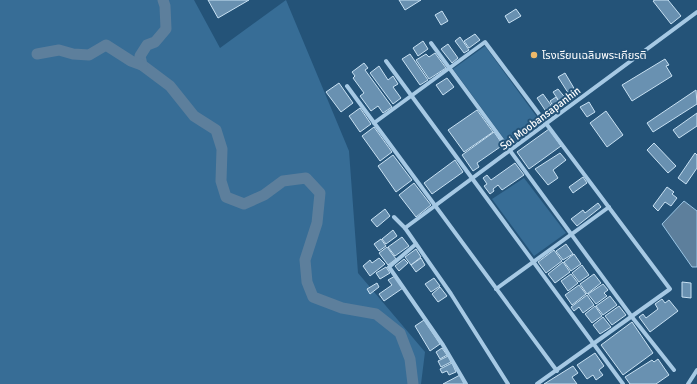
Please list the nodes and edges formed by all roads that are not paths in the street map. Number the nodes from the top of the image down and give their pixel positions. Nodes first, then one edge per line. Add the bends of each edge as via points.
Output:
1 (697, 12) edge
2 (431, 44) dead end
3 (386, 61) dead end
4 (449, 69) junction
5 (347, 86) dead end
6 (412, 96) junction
7 (374, 123) junction
8 (547, 124) junction
9 (510, 151) junction
10 (473, 179) junction
11 (436, 206) junction
12 (609, 207) junction
13 (394, 217) dead end
14 (405, 228) junction
15 (571, 234) junction
16 (416, 244) junction
17 (534, 262) junction
18 (496, 289) junction
19 (632, 317) junction
20 (594, 344) junction
21 (674, 370) dead end
22 (697, 370) edge
23 (557, 371) junction
24 (466, 384) edge
25 (508, 384) edge
26 (537, 384) edge
27 (623, 384) edge
28 (688, 384) edge

1 - 8 street, Soi Moobansapanhin
2 - 4 street
3 - 6 street
4 - 6 street
4 - 8 street via 486,42
4 - 9 street
5 - 7 street
6 - 7 street
6 - 10 street
7 - 11 street
8 - 9 street, Soi Moobansapanhin
8 - 12 street
9 - 10 street, Soi Moobansapanhin
9 - 15 street
10 - 11 street, Soi Moobansapanhin
10 - 17 street
11 - 14 street, Soi Moobansapanhin
11 - 18 street
12 - 15 street
12 - 19 street via 670,289
13 - 14 street
14 - 16 street
15 - 17 street
15 - 19 street
16 - 24 street via 389,267 443,345
16 - 25 street
17 - 18 street
17 - 20 street
18 - 23 street
19 - 20 street
19 - 21 street
20 - 23 street
20 - 27 street
22 - 28 street
23 - 26 street

